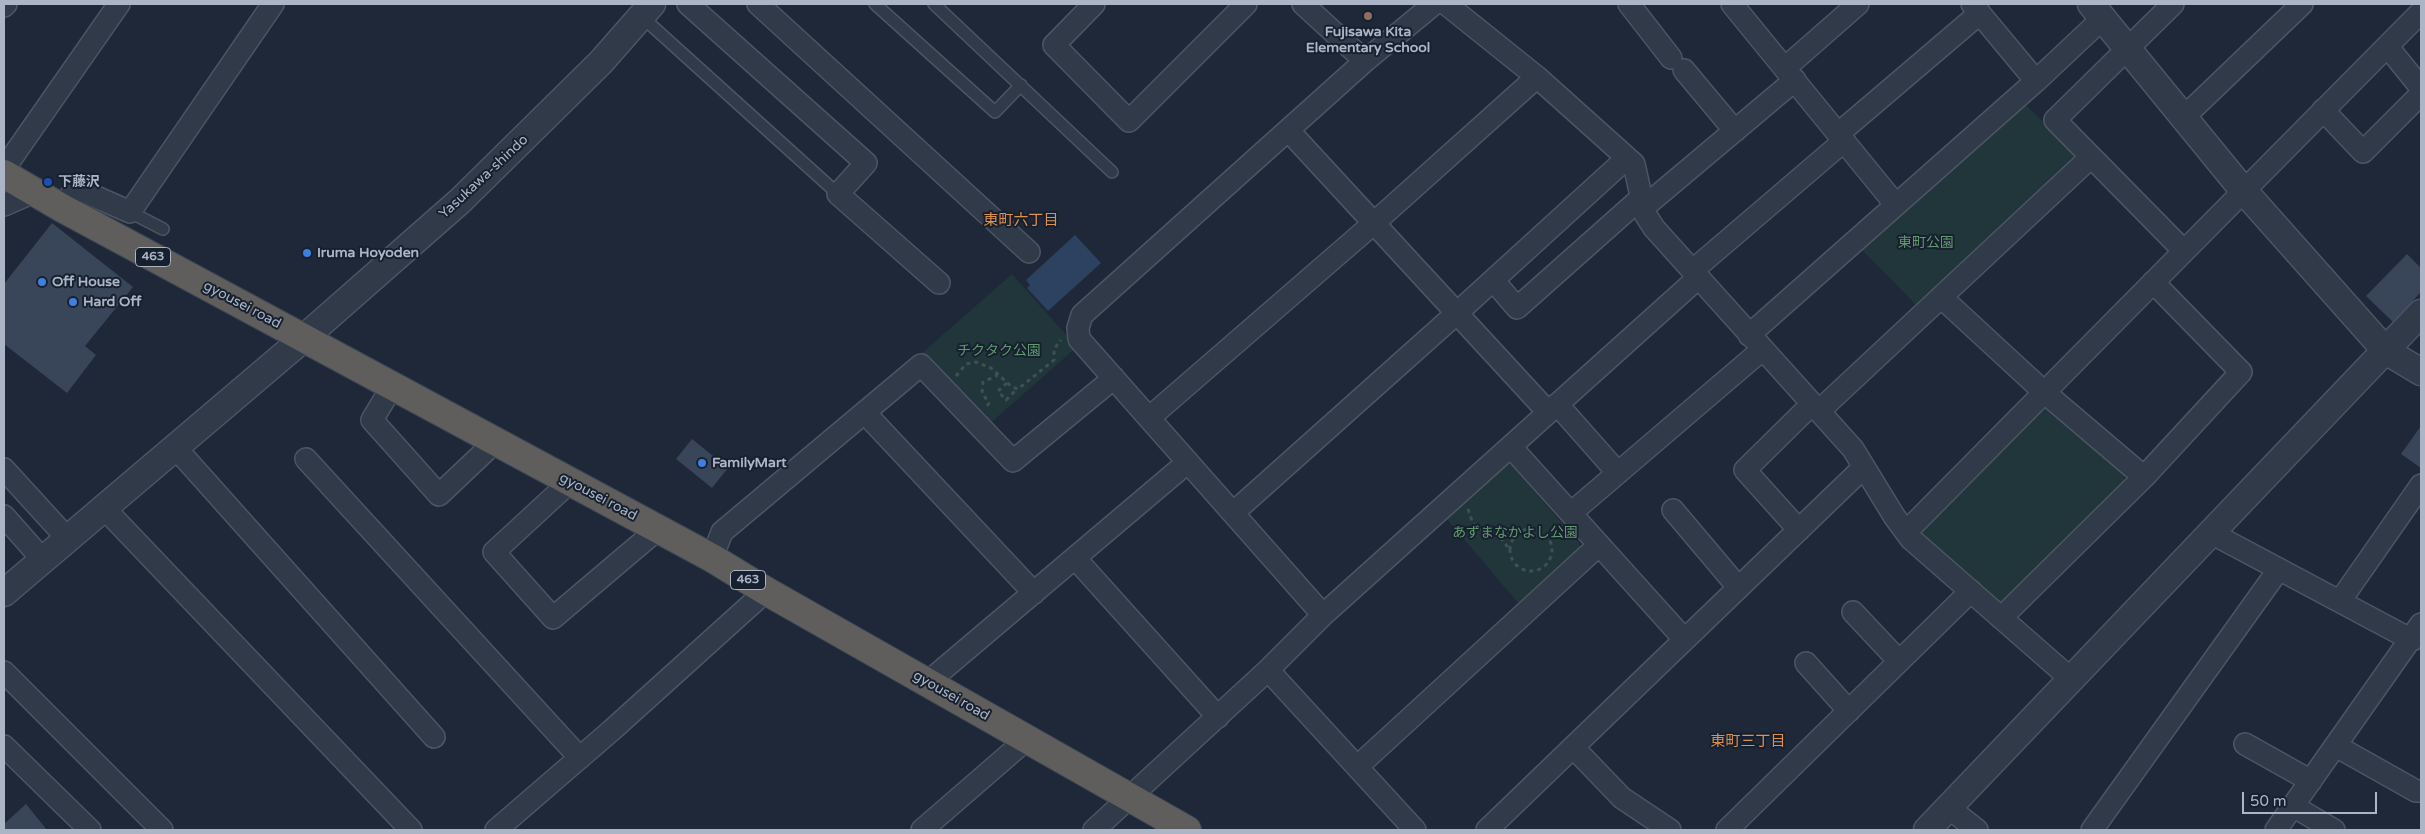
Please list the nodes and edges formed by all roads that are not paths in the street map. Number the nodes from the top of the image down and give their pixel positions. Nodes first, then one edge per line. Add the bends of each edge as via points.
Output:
1 (119, 4) edge
2 (273, 4) edge
3 (688, 4) edge
4 (758, 4) edge
5 (875, 4) edge
6 (934, 4) edge
7 (1094, 4) edge
8 (1246, 4) edge
9 (1303, 4) edge
10 (1434, 4) edge
11 (1446, 4) edge
12 (1629, 4) edge
13 (1732, 4) edge
14 (1858, 4) edge
15 (2173, 4) edge
16 (2302, 4) edge
17 (1976, 9) edge
18 (646, 10) edge
19 (2097, 11) edge
20 (2421, 12) edge
21 (2387, 46) junction
22 (2127, 48) junction
23 (1365, 60) junction
24 (1790, 74) junction
25 (1537, 76) junction
26 (2036, 81) junction
27 (1021, 85) junction
28 (2421, 88) edge
29 (2421, 94) edge
30 (2323, 110) junction
31 (2184, 117) junction
32 (1288, 130) junction
33 (1735, 131) junction
34 (1841, 138) junction
35 (2091, 156) junction
36 (1626, 158) junction
37 (4, 168) edge
38 (1112, 172) dead end
39 (4, 174) edge
40 (2243, 190) junction
41 (34, 192) junction
42 (838, 194) junction
43 (1643, 202) junction
44 (1896, 205) junction
45 (4, 206) edge
46 (62, 208) junction
47 (130, 212) junction
48 (1374, 223) junction
49 (163, 229) dead end
50 (2184, 251) junction
51 (1030, 252) dead end
52 (1695, 275) junction
53 (1493, 280) junction
54 (2153, 282) junction
55 (939, 283) dead end
56 (1941, 297) junction
57 (1457, 313) junction
58 (2421, 313) edge
59 (304, 338) junction
60 (1756, 342) junction
61 (2386, 351) junction
62 (2421, 372) edge
63 (1114, 378) junction
64 (393, 385) junction
65 (2044, 392) junction
66 (1553, 408) junction
67 (1815, 408) junction
68 (864, 413) junction
69 (1149, 418) junction
70 (496, 441) junction
71 (174, 446) junction
72 (1511, 446) junction
73 (306, 459) dead end
74 (1188, 462) junction
75 (1864, 467) junction
76 (4, 469) edge
77 (1618, 473) junction
78 (2144, 477) junction
79 (570, 481) junction
80 (2421, 485) edge
81 (104, 508) junction
82 (1673, 510) dead end
83 (1233, 513) junction
84 (1571, 513) junction
85 (4, 516) edge
86 (658, 529) junction
87 (1799, 530) junction
88 (1906, 532) junction
89 (2213, 534) junction
90 (67, 538) junction
91 (1599, 545) junction
92 (712, 558) junction
93 (1075, 558) junction
94 (42, 559) junction
95 (2279, 569) junction
96 (1738, 587) junction
97 (766, 591) junction
98 (1971, 591) junction
99 (4, 593) edge
100 (1034, 593) junction
101 (2340, 602) junction
102 (1853, 612) dead end
103 (1323, 615) junction
104 (2001, 618) junction
105 (2417, 632) edge
106 (1684, 639) junction
107 (1899, 661) junction
108 (1806, 663) dead end
109 (1268, 670) junction
110 (4, 672) edge
111 (2070, 679) junction
112 (928, 682) junction
113 (1849, 711) junction
114 (1218, 716) junction
115 (434, 737) dead end
116 (1027, 739) junction
117 (2244, 744) dead end
118 (4, 746) edge
119 (2336, 746) junction
120 (1573, 747) junction
121 (580, 758) junction
122 (1357, 767) junction
123 (2311, 781) junction
124 (2421, 791) edge
125 (1129, 797) junction
126 (2293, 806) junction
127 (1949, 808) junction
128 (90, 830) edge
129 (162, 830) edge
130 (411, 830) edge
131 (496, 830) edge
132 (922, 830) edge
133 (1094, 830) edge
134 (1187, 830) edge
135 (1415, 830) edge
136 (1487, 830) edge
137 (1670, 830) edge
138 (1727, 830) edge
139 (1927, 830) edge
140 (1977, 830) edge
141 (2092, 830) edge
142 (2276, 830) edge
143 (2334, 830) edge

1 - 37 street
2 - 47 street
3 - 42 street via 866,163
4 - 51 street
5 - 27 lane via 995,112
6 - 27 lane
7 - 8 street via 1054,45 1129,121
9 - 23 street
10 - 23 street
11 - 25 street
12 - 33 street
13 - 24 street
14 - 24 street
15 - 22 street
16 - 31 street
17 - 26 street
17 - 34 street
18 - 42 lane
18 - 59 street, Yasukawa-shindo via 601,62 495,168
19 - 22 street
19 - 26 street
20 - 21 street
21 - 28 street
21 - 30 street
22 - 31 street
22 - 35 street via 2055,120
23 - 32 street
24 - 33 street
24 - 34 street
25 - 36 street
25 - 48 street
26 - 44 street
27 - 38 lane
29 - 30 street via 2363,152
30 - 40 street
31 - 40 street
32 - 48 street
32 - 63 street via 1082,315 1079,339
33 - 43 street
34 - 44 street
34 - 52 street
35 - 50 street
35 - 56 street
36 - 43 street via 1634,164
36 - 53 street
39 - 41 highway, gyousei road / 463
40 - 50 street
40 - 61 street
41 - 45 street
41 - 46 highway, gyousei road / 463
42 - 55 street
43 - 52 street via 1654,228
43 - 53 street via 1517,308
44 - 60 street
46 - 47 street via 76,188
46 - 59 highway, gyousei road / 463
47 - 49 lane
48 - 57 street
48 - 69 street
50 - 54 street
52 - 60 street
52 - 66 street
53 - 57 street
54 - 65 street
54 - 78 street via 2240,372
56 - 65 street
56 - 67 street
57 - 66 street
57 - 83 street
58 - 61 street
59 - 64 highway, gyousei road / 463
59 - 71 street, Yasukawa-shindo
60 - 67 street
60 - 77 street
61 - 62 street
61 - 89 street
63 - 68 street via 1013,460 921,365
63 - 69 street
64 - 70 highway, gyousei road / 463
64 - 70 street via 372,420 439,495
65 - 78 street
65 - 88 street
66 - 72 street
66 - 77 street
67 - 75 street via 1853,449
67 - 87 street via 1744,470
68 - 92 street via 722,532
68 - 100 street
69 - 74 street
70 - 79 highway, gyousei road / 463
71 - 81 street, Yasukawa-shindo
71 - 115 street
72 - 84 street
72 - 103 street
73 - 121 street
74 - 83 street
74 - 93 street
75 - 87 street
75 - 88 street
76 - 90 street
77 - 84 street
78 - 104 street
79 - 86 highway, gyousei road / 463
79 - 86 street via 494,552 553,618
80 - 101 street
81 - 90 street, Yasukawa-shindo
81 - 130 street
82 - 96 street
83 - 103 street
84 - 91 street
85 - 94 street
86 - 92 highway, gyousei road / 463
87 - 96 street
88 - 98 street
89 - 95 street
89 - 111 street
90 - 94 street, Yasukawa-shindo
91 - 106 street
91 - 122 street
92 - 97 highway, gyousei road / 463
93 - 100 street
93 - 114 street
94 - 99 street, Yasukawa-shindo
95 - 101 street
95 - 141 street
96 - 106 street
97 - 112 highway, gyousei road / 463
97 - 121 street
98 - 104 street
98 - 107 street
100 - 112 street
101 - 105 street
102 - 107 street
103 - 109 street
104 - 111 street
105 - 119 street
106 - 120 street
107 - 113 street
108 - 113 street
109 - 114 street
109 - 122 street
110 - 129 street
111 - 127 street
112 - 116 highway, gyousei road / 463
113 - 138 street
114 - 125 street
116 - 125 highway, gyousei road / 463
116 - 132 street
117 - 123 street
118 - 128 street
119 - 123 street
119 - 124 street
120 - 136 street
120 - 137 street via 1622,798
121 - 131 street
122 - 135 street
123 - 126 street
125 - 133 street
125 - 134 highway, gyousei road / 463
126 - 142 street
126 - 143 street
127 - 139 street
127 - 140 street

